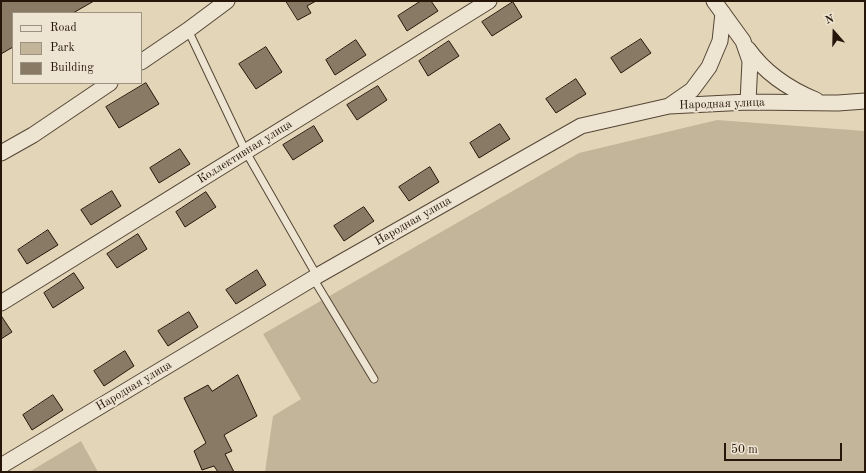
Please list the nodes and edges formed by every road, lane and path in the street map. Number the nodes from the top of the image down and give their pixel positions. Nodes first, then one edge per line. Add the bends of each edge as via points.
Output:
1 (227, 1) edge
2 (489, 1) edge
3 (719, 7) edge
4 (188, 30) junction
5 (743, 41) junction
6 (142, 61) edge
7 (108, 84) edge
8 (865, 101) edge
9 (748, 102) junction
10 (824, 103) junction
11 (669, 106) junction
12 (246, 152) junction
13 (1, 153) edge
14 (315, 277) junction
15 (1, 303) edge
16 (374, 379) dead end
17 (1, 466) edge

1 - 4 street
2 - 12 street, Коллективная улица
3 - 5 street
3 - 11 street via 720,41 709,67 692,90
4 - 6 street
4 - 12 lane
5 - 9 street via 750,61
5 - 10 street via 758,61 777,79 798,92
7 - 13 street
8 - 10 street, Народная улица
9 - 10 street, Народная улица
9 - 11 street, Народная улица
11 - 14 street, Народная улица via 581,126
12 - 14 lane
12 - 15 street, Коллективная улица
14 - 16 lane
14 - 17 street, Народная улица

